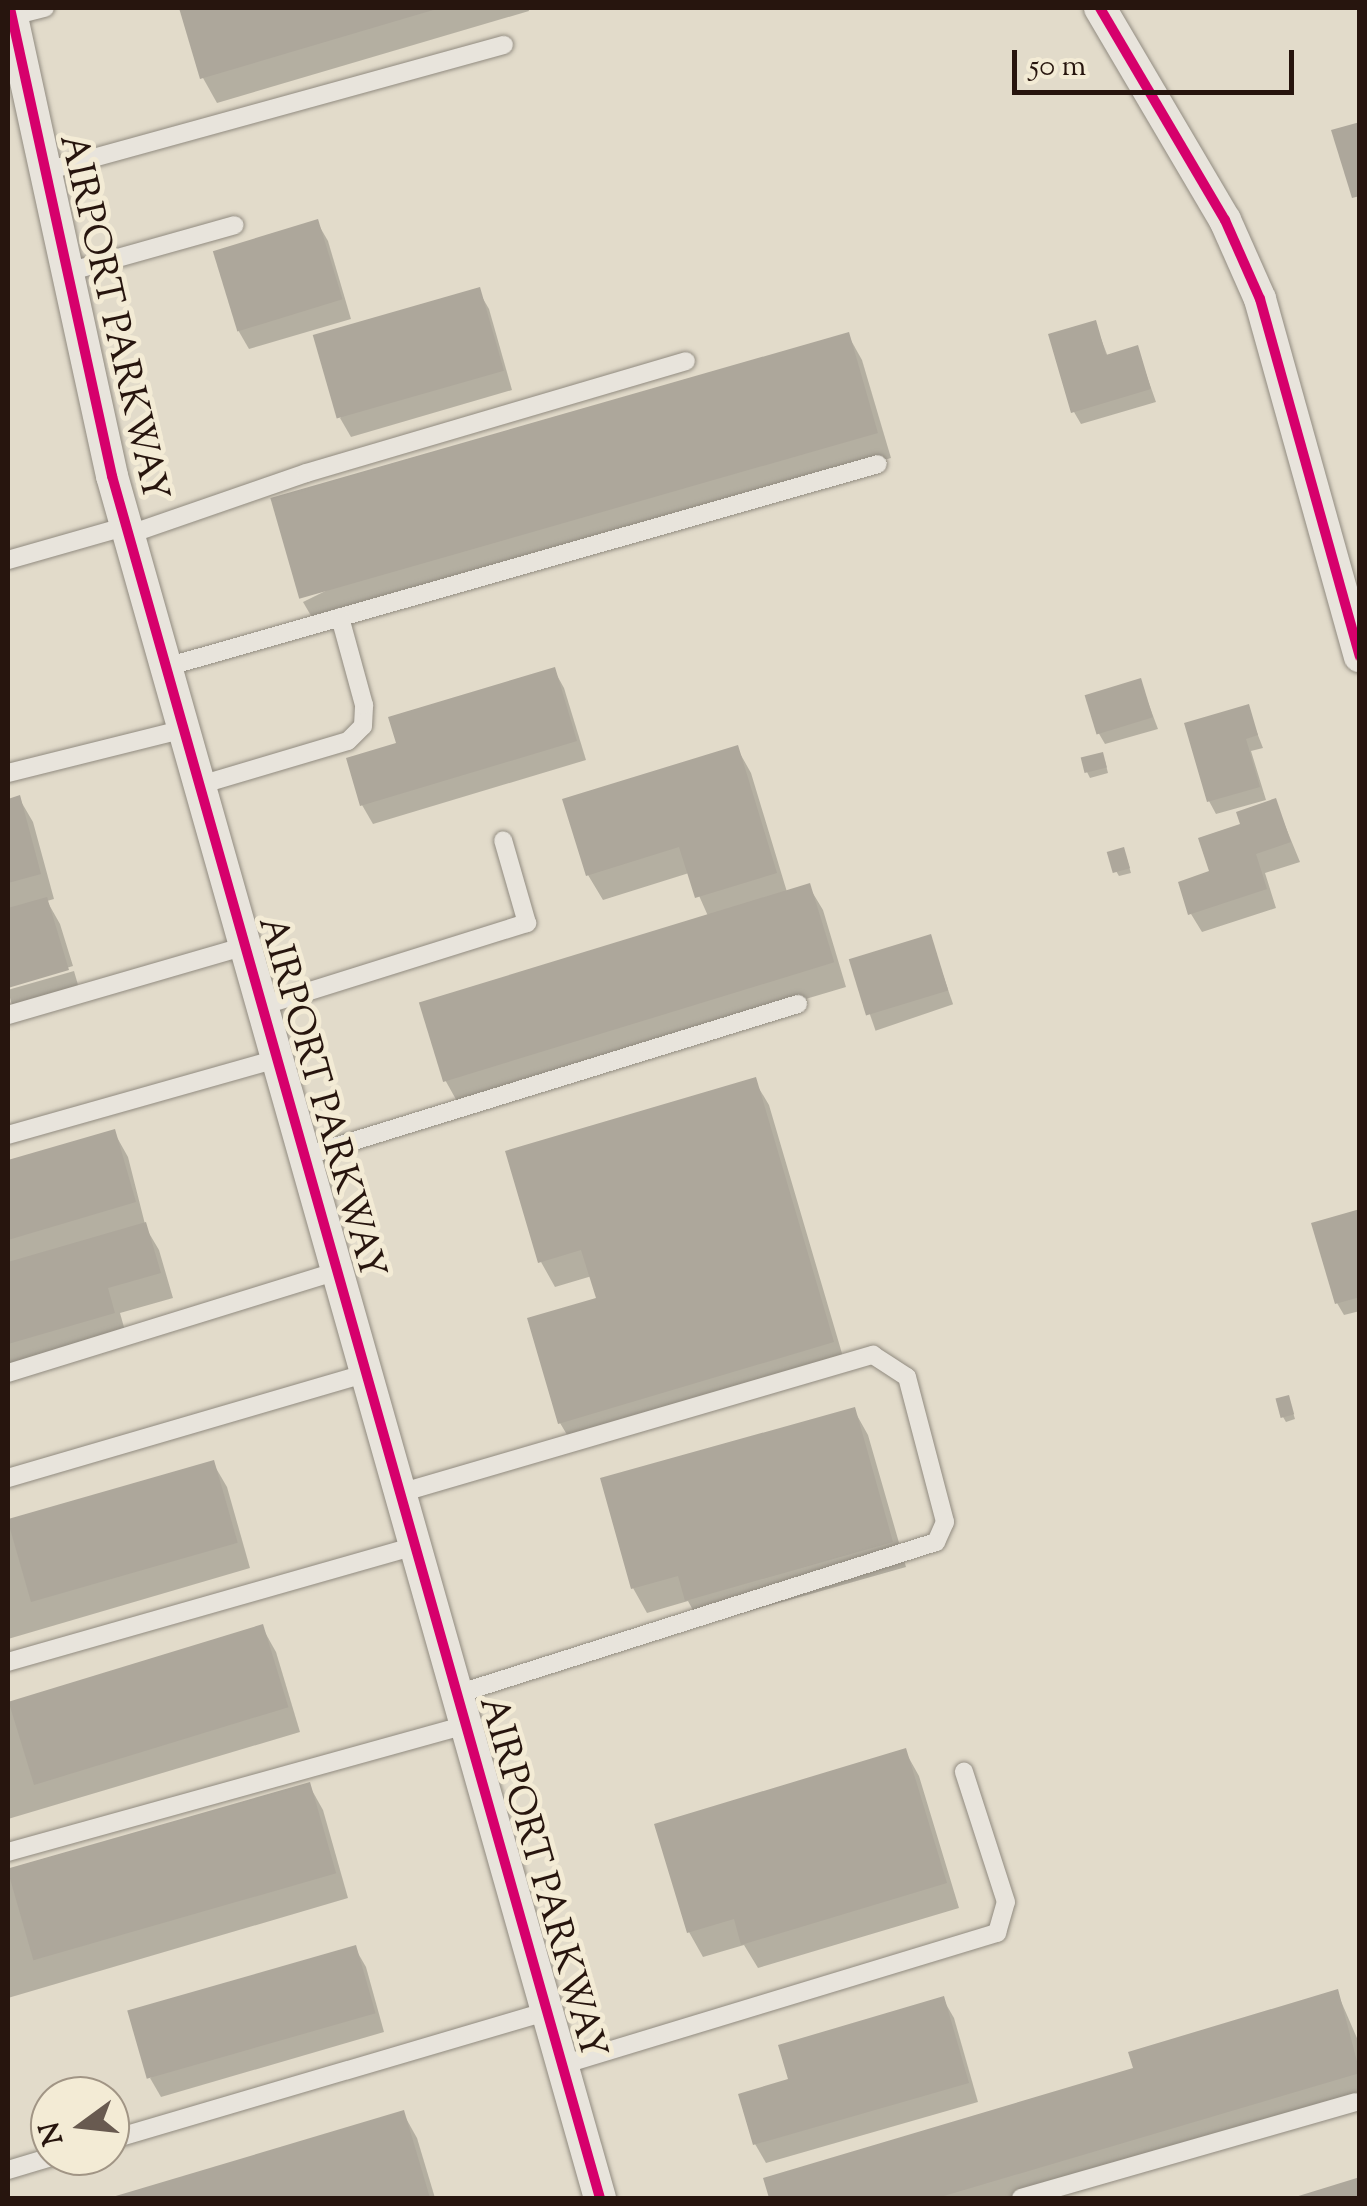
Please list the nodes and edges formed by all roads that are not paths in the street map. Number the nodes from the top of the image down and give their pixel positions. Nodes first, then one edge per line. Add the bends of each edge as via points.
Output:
1 (45, 8) edge
2 (1100, 8) edge
3 (11, 12) edge
4 (504, 45) dead end
5 (46, 171) junction
6 (235, 226) dead end
7 (68, 272) junction
8 (686, 361) dead end
9 (878, 464) dead end
10 (128, 530) junction
11 (8, 560) edge
12 (1354, 615) edge
13 (340, 617) junction
14 (1360, 656) edge
15 (166, 667) junction
16 (184, 730) junction
17 (8, 773) edge
18 (200, 786) junction
19 (503, 840) dead end
20 (245, 946) junction
21 (798, 1004) dead end
22 (262, 1006) junction
23 (8, 1015) edge
24 (277, 1059) junction
25 (8, 1135) edge
26 (305, 1156) junction
27 (338, 1272) junction
28 (8, 1373) edge
29 (366, 1373) junction
30 (8, 1478) edge
31 (400, 1493) junction
32 (415, 1546) junction
33 (8, 1662) edge
34 (462, 1709) junction
35 (964, 1772) dead end
36 (8, 1852) edge
37 (547, 2011) junction
38 (562, 2065) junction
39 (1356, 2102) dead end
40 (130, 2134) edge
41 (600, 2198) edge
42 (1021, 2198) edge

1 - 3 lane
2 - 12 street via 1225,220 1260,299
3 - 5 street, AIRPORT PARKWAY
4 - 5 lane
5 - 7 street, AIRPORT PARKWAY
6 - 7 lane
7 - 10 street, AIRPORT PARKWAY
8 - 10 lane
9 - 13 lane
10 - 11 lane
10 - 15 street, AIRPORT PARKWAY
12 - 14 street
13 - 15 lane
13 - 18 lane via 364,705 362,726 348,741
15 - 16 street, AIRPORT PARKWAY
16 - 17 lane
16 - 18 street, AIRPORT PARKWAY
18 - 20 street, AIRPORT PARKWAY
19 - 22 lane via 527,923
20 - 22 street, AIRPORT PARKWAY
20 - 23 lane
21 - 26 lane
22 - 24 street, AIRPORT PARKWAY
24 - 25 lane
24 - 26 street, AIRPORT PARKWAY
26 - 27 street, AIRPORT PARKWAY
27 - 28 lane
27 - 29 street, AIRPORT PARKWAY
29 - 30 lane
29 - 31 street, AIRPORT PARKWAY
31 - 32 street, AIRPORT PARKWAY
31 - 34 lane via 873,1356 907,1378 945,1522 936,1542
32 - 33 lane
32 - 34 street, AIRPORT PARKWAY
34 - 36 lane
34 - 37 street, AIRPORT PARKWAY
35 - 38 lane via 1006,1902 996,1933
37 - 38 street, AIRPORT PARKWAY
37 - 40 lane
38 - 41 street, AIRPORT PARKWAY
39 - 42 lane

